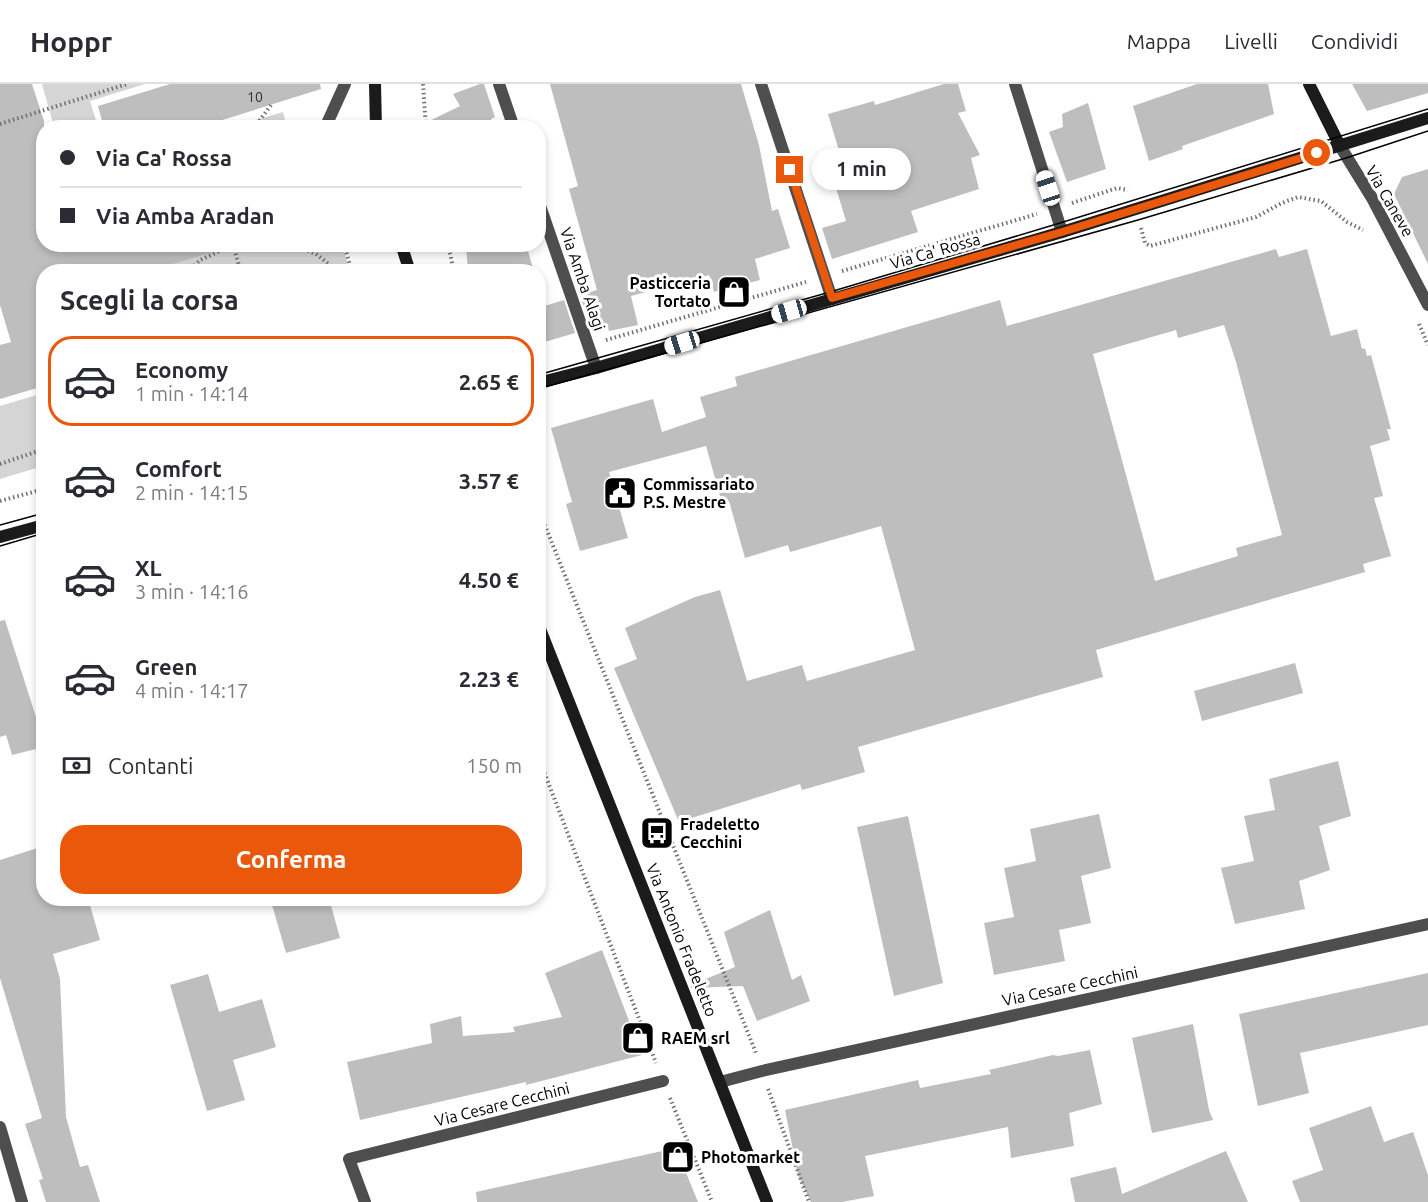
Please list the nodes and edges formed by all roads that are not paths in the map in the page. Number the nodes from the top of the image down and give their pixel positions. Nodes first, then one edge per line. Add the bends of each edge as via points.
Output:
1 (345, 84) edge
2 (375, 84) edge
3 (499, 84) edge
4 (761, 84) edge
5 (1015, 84) edge
6 (1309, 84) edge
7 (1428, 118) edge
8 (329, 120) edge
9 (376, 120) edge
10 (511, 120) edge
11 (1340, 146) junction
12 (546, 223) edge
13 (1062, 232) junction
14 (832, 298) junction
15 (1428, 304) edge
16 (596, 368) junction
17 (546, 381) edge
18 (36, 527) edge
19 (0, 537) edge
20 (546, 644) edge
21 (1428, 924) edge
22 (663, 1081) road end
23 (720, 1082) junction
24 (0, 1127) edge
25 (22, 1202) edge
26 (365, 1202) edge
27 (767, 1202) edge

1 - 8 street
2 - 9 street
3 - 10 street
4 - 14 street
5 - 13 street
6 - 11 street
7 - 11 street, Via Ca' Rossa
11 - 13 street, Via Ca' Rossa
11 - 15 street, Via Caneve
12 - 16 street, Via Amba Alagi
13 - 14 street, Via Ca' Rossa
14 - 16 street, Via Ca' Rossa
16 - 17 street, Via Ca' Rossa
18 - 19 street
20 - 23 street, Via Antonio Fradeletto
21 - 23 street, Via Cesare Cecchini
22 - 26 street, Via Cesare Cecchini via 349,1159
23 - 27 street, Via Antonio Fradeletto
24 - 25 street

